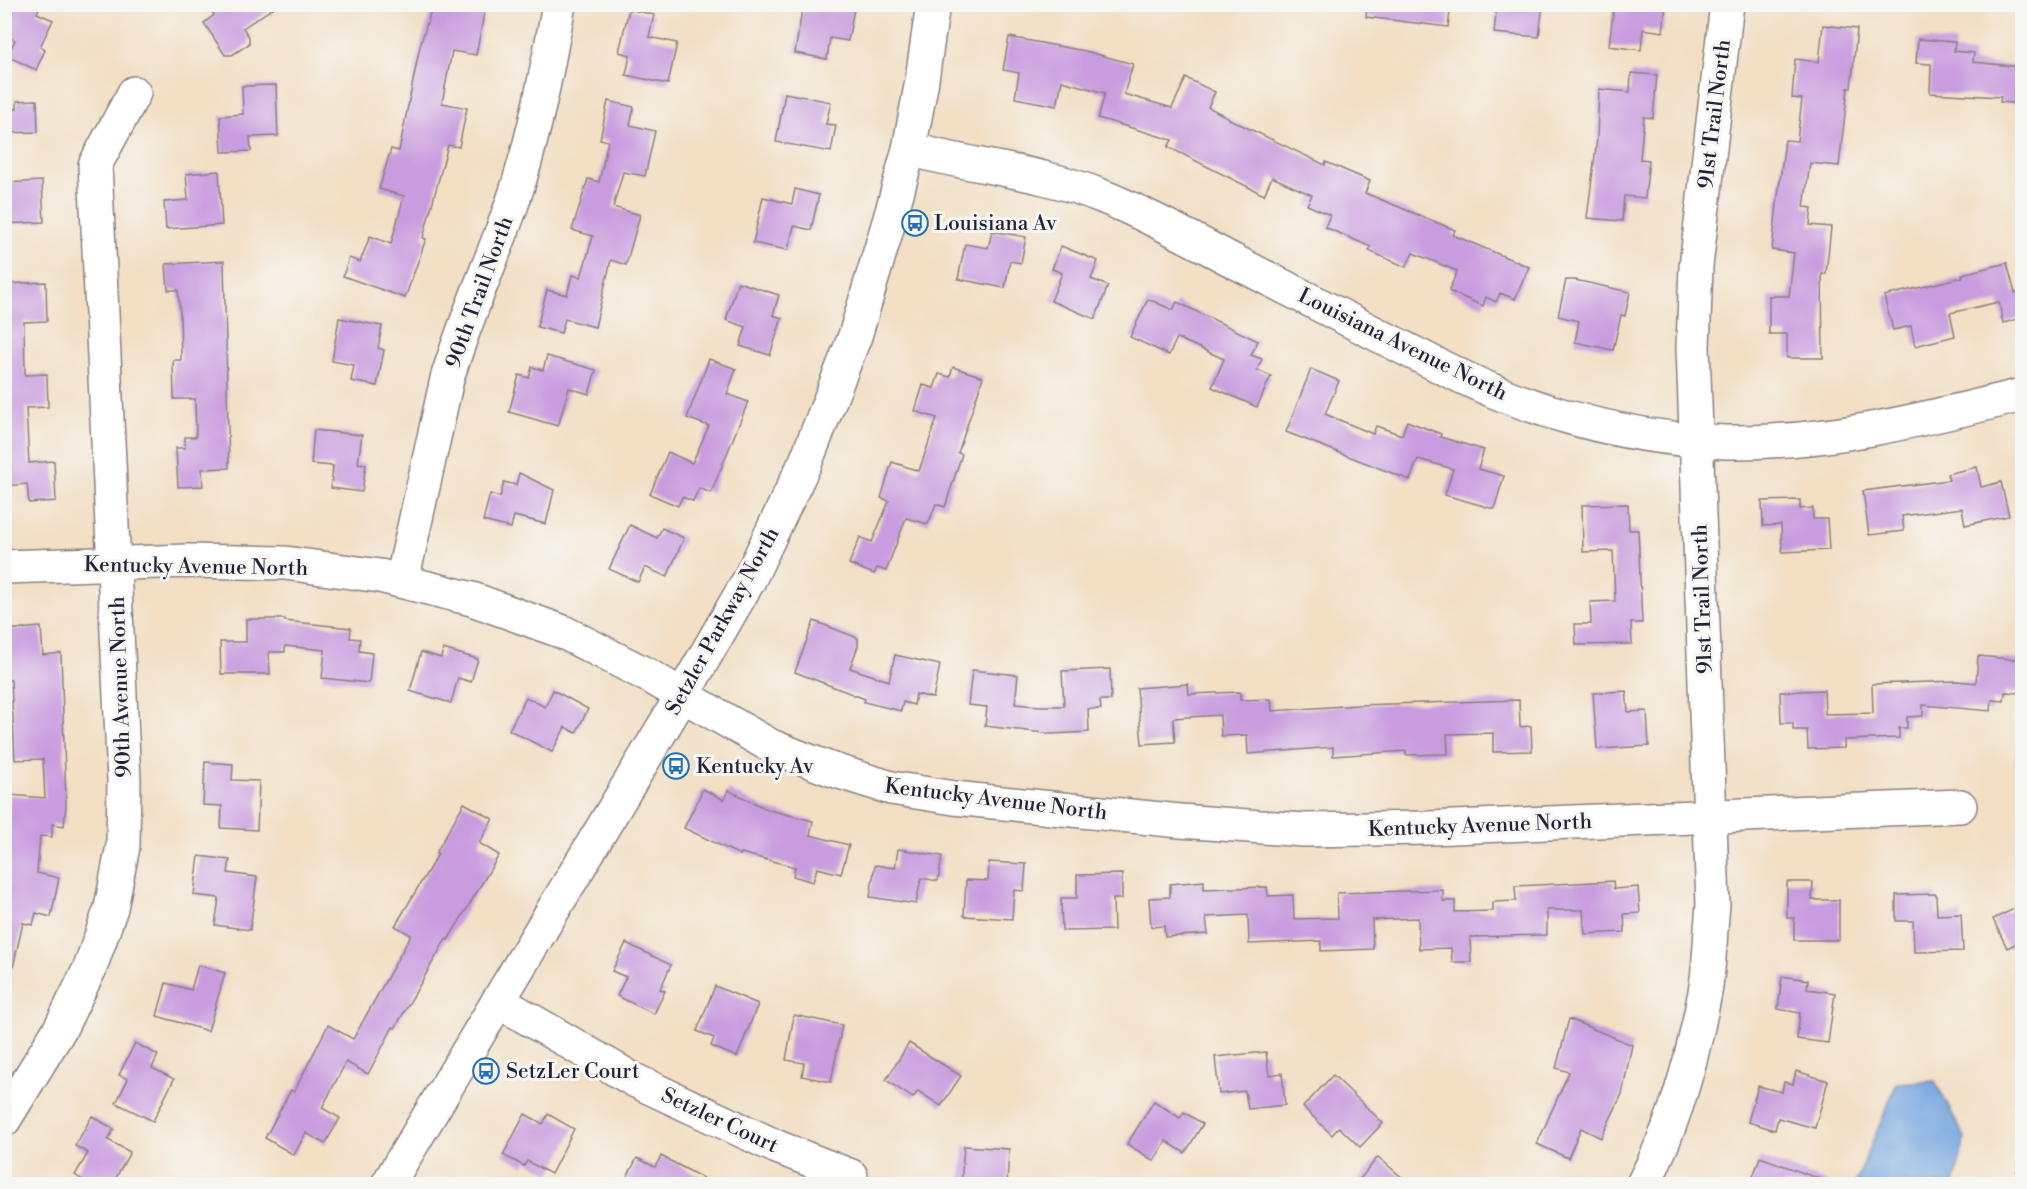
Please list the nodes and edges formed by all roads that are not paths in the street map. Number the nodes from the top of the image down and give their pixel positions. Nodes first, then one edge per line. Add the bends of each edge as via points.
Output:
1 (559, 4) edge
2 (933, 4) edge
3 (1727, 4) edge
4 (134, 93) dead end
5 (909, 149) junction
6 (2022, 395) edge
7 (1696, 439) junction
8 (114, 563) junction
9 (4, 567) edge
10 (402, 581) junction
11 (682, 696) junction
12 (1960, 806) dead end
13 (1710, 818) junction
14 (498, 1001) junction
15 (4, 1120) edge
16 (851, 1176) dead end
17 (388, 1185) edge
18 (1643, 1185) edge

1 - 10 street, 90th Trail North via 544,84 512,202 447,379
2 - 5 street, Setzler Parkway North
3 - 7 street, 91st Trail North via 1696,266
4 - 8 street, 90th Avenue North via 96,165
5 - 7 street, Louisiana Avenue North via 1043,178 1102,196 1506,396 1584,421
5 - 11 street, Setzler Parkway North via 855,336 806,461 749,580
6 - 7 street, Louisiana Avenue North via 1910,423 1829,436 1725,442
7 - 13 street, 91st Trail North
8 - 9 street, Kentucky Avenue North
8 - 10 street, Kentucky Avenue North via 285,563
8 - 15 street, 90th Avenue North via 124,780 123,846 113,897 90,968 61,1027
10 - 11 street, Kentucky Avenue North via 472,599 563,632
11 - 13 street, Kentucky Avenue North via 771,746 830,769 891,788 954,798 1304,830
11 - 14 street, Setzler Parkway North
12 - 13 street, Kentucky Avenue North
13 - 18 street, 91st Trail North via 1713,905 1705,991 1687,1075
14 - 16 street, Setzler Court via 634,1080 777,1147
14 - 17 street, Setzler Parkway North

